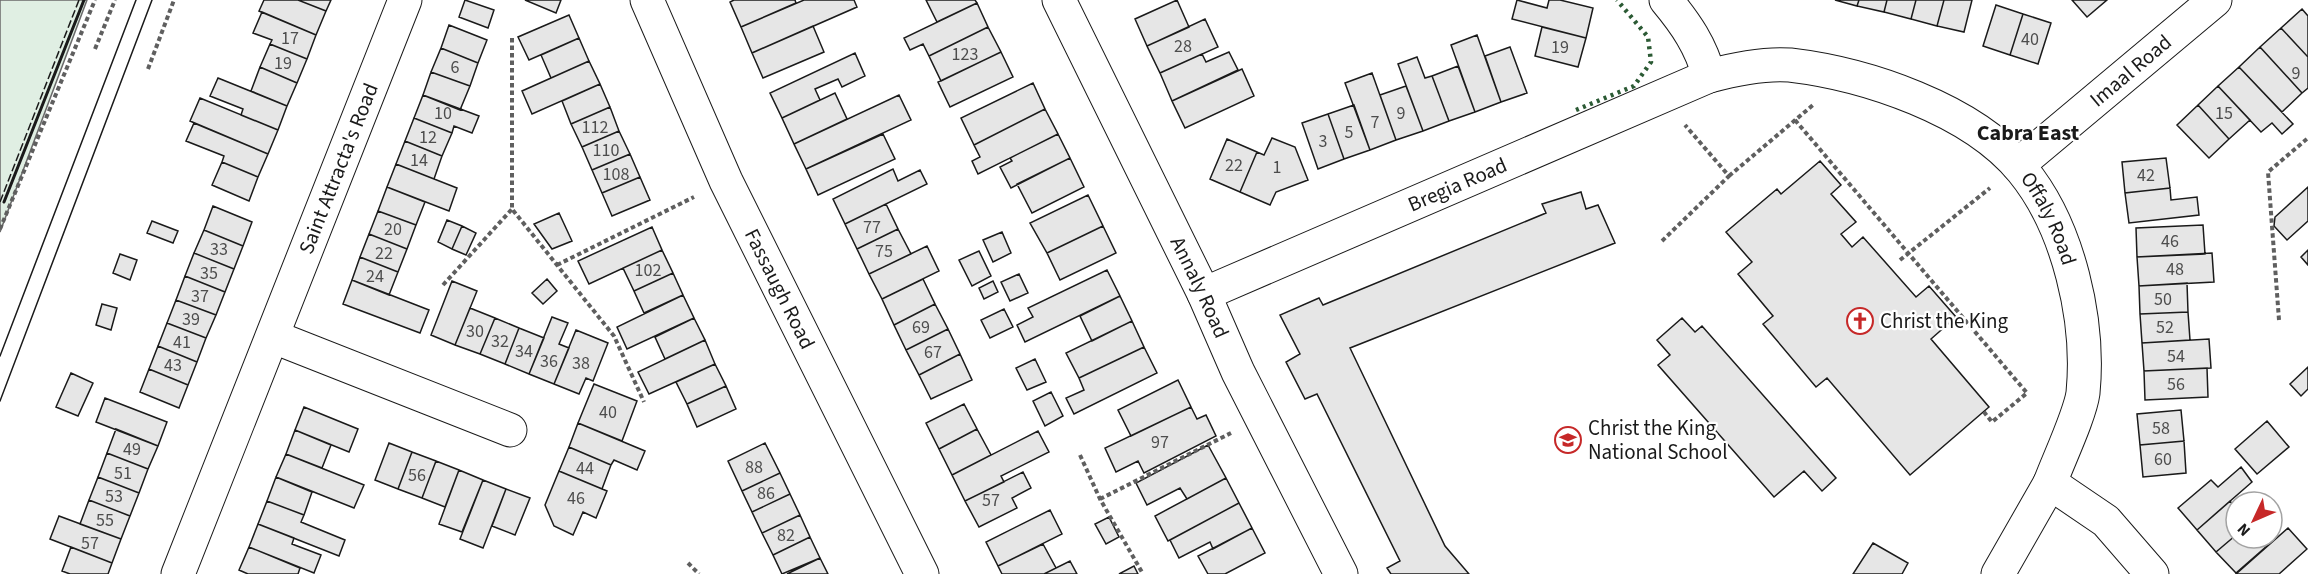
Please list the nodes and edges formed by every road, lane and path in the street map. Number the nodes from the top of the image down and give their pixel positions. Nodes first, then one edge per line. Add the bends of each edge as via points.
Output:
1 (95, 0) edge
2 (115, 0) edge
3 (174, 0) edge
4 (405, 0) edge
5 (647, 0) edge
6 (1059, 0) edge
7 (1666, 0) edge
8 (2215, 0) edge
9 (512, 38) dead end
10 (95, 49) dead end
11 (148, 69) dead end
12 (1709, 76) junction
13 (1662, 97) junction
14 (1819, 99) dead end
15 (1795, 120) junction
16 (2308, 138) edge
17 (2018, 165) junction
18 (1729, 176) junction
19 (726, 182) junction
20 (512, 209) junction
21 (0, 229) edge
22 (1662, 241) dead end
23 (1909, 253) junction
24 (1900, 260) dead end
25 (557, 265) junction
26 (443, 285) dead end
27 (1204, 294) junction
28 (2279, 320) dead end
29 (274, 337) junction
30 (644, 402) dead end
31 (1984, 412) dead end
32 (1262, 420) junction
33 (510, 430) dead end
34 (1080, 455) dead end
35 (2050, 483) junction
36 (1100, 499) junction
37 (687, 563) dead end
38 (178, 574) edge
39 (699, 574) edge
40 (922, 574) edge
41 (1143, 574) edge
42 (1341, 574) edge
43 (1998, 574) edge
44 (2152, 574) edge

1 - 21 path
2 - 10 path
3 - 11 path
4 - 29 street, Saint Attracta's Road
5 - 19 street, Fassaugh Road
6 - 27 street, Annaly Road
7 - 12 street via 1690,29 1704,55
8 - 17 street, Imaal Road
9 - 20 path
12 - 13 street, Bregia Road
12 - 17 street, Offaly Road via 1743,68 1789,65 1852,77 1950,114
13 - 18 path
13 - 27 street, Bregia Road
14 - 15 path
15 - 18 path
15 - 23 path
16 - 28 path via 2268,172
17 - 23 path
17 - 35 street, Offaly Road via 2052,219 2076,287 2085,336 2082,396
18 - 22 path
19 - 25 path
19 - 40 street, Fassaugh Road
20 - 25 path
20 - 26 path
23 - 24 path
23 - 31 path via 2027,393 1992,422
25 - 30 path via 614,336
27 - 32 street, Annaly Road
29 - 33 street
29 - 38 street, Saint Attracta's Road
32 - 36 path
32 - 42 street, Annaly Road
34 - 36 path
35 - 43 street, Offaly Road
35 - 44 street via 2106,521
36 - 41 path
37 - 39 path

